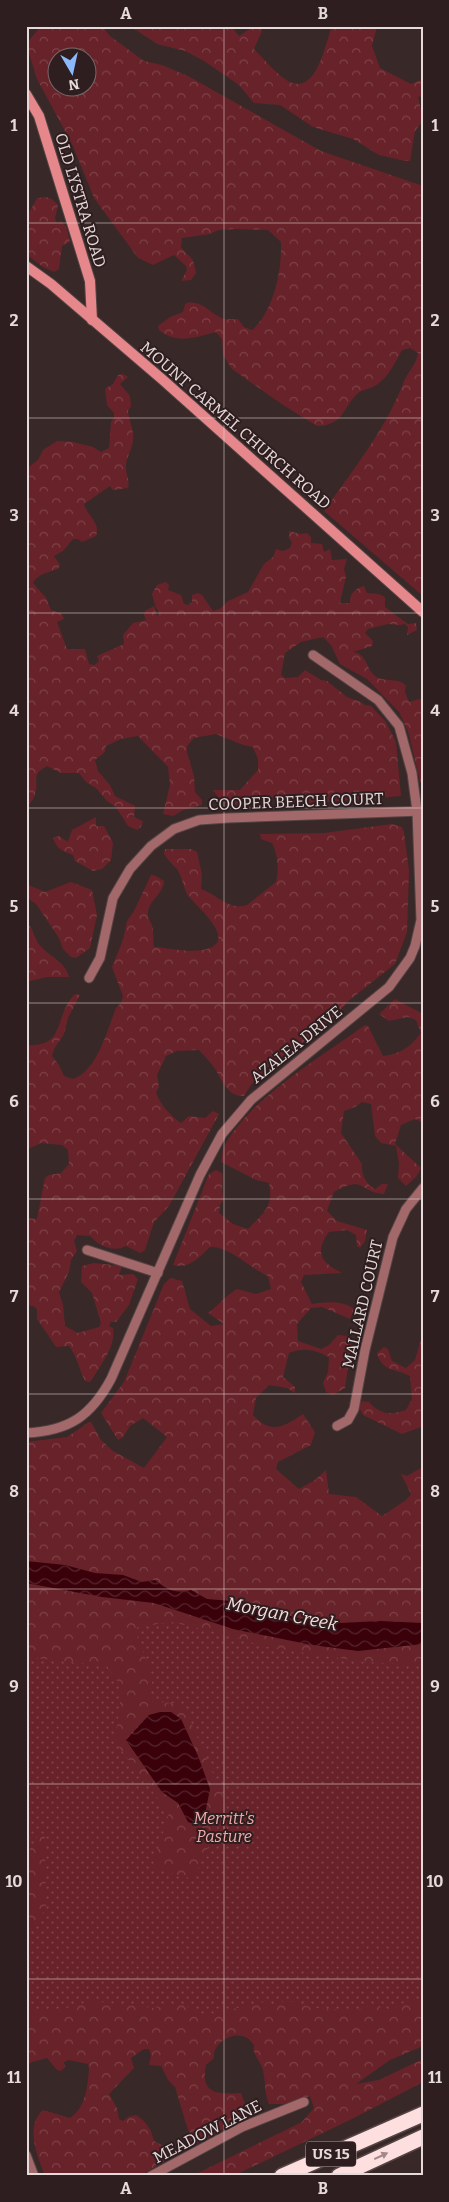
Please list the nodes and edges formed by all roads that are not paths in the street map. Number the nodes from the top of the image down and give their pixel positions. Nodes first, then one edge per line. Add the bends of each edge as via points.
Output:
1 (26, 94) edge
2 (26, 266) edge
3 (92, 320) junction
4 (423, 612) edge
5 (314, 656) dead end
6 (420, 811) edge
7 (89, 978) dead end
8 (423, 1188) edge
9 (87, 1250) dead end
10 (158, 1273) junction
11 (337, 1426) dead end
12 (26, 1433) edge
13 (304, 2102) dead end
14 (423, 2104) edge
15 (423, 2114) edge
16 (379, 2133) junction
17 (423, 2137) edge
18 (26, 2155) edge
19 (34, 2176) edge
20 (151, 2176) edge
21 (282, 2176) edge
22 (339, 2176) edge

1 - 3 main road, OLD LYSTRA ROAD via 40,116 90,281
2 - 3 main road, MOUNT CARMEL CHURCH ROAD
3 - 4 main road, MOUNT CARMEL CHURCH ROAD via 241,448
5 - 6 street, AZALEA DRIVE via 378,700 399,726
6 - 7 street, COOPER BEECH COURT via 199,820 174,829 151,846 130,869 113,898 100,958
6 - 10 street, AZALEA DRIVE via 422,905 419,933 410,958 388,987 270,1083 236,1116 214,1147
8 - 11 street, MALLARD COURT via 406,1209 393,1237 354,1409 348,1420
9 - 10 street
10 - 12 street, AZALEA DRIVE via 111,1379 92,1408 57,1429
13 - 20 street, MEADOW LANE via 242,2127
14 - 16 highway, US 15
15 - 16 highway
16 - 21 highway, US 15
22 -> 17 highway
18 - 19 street

